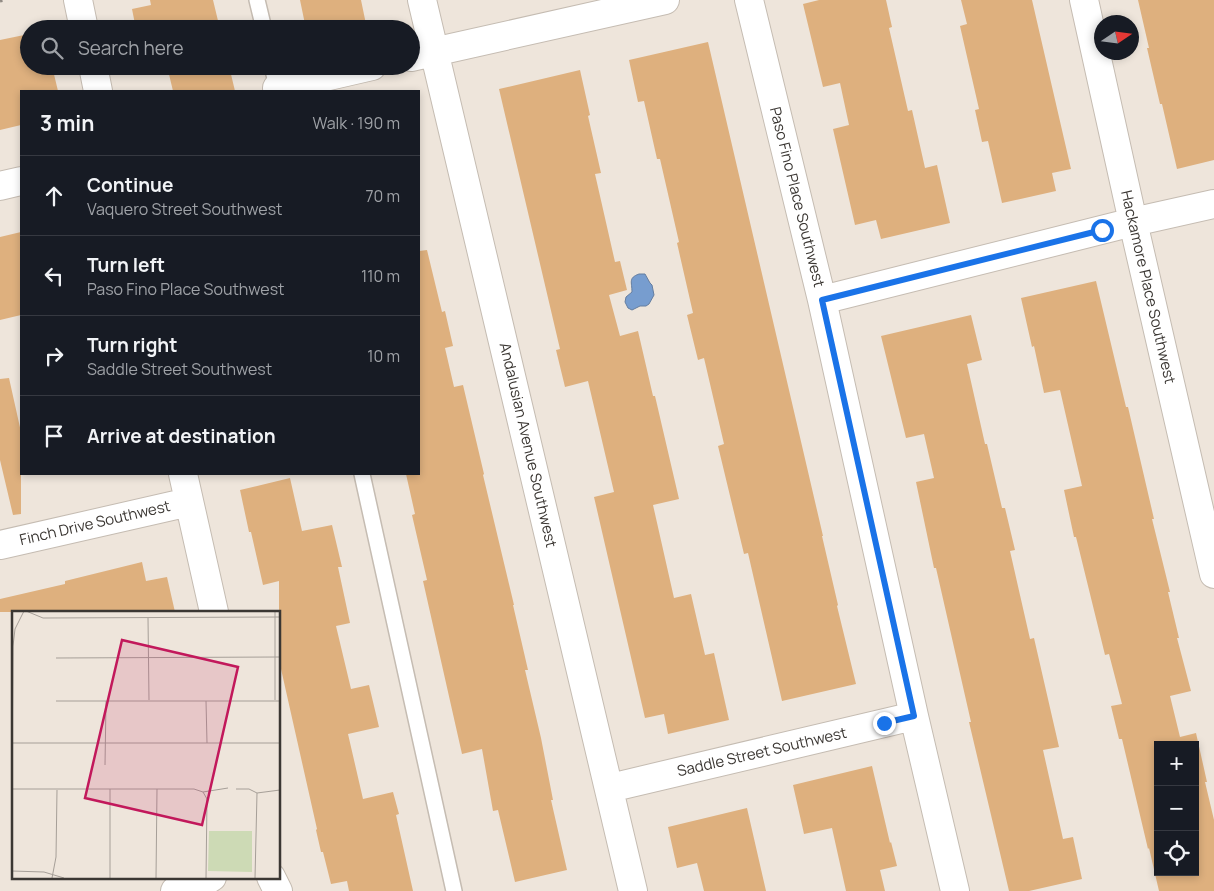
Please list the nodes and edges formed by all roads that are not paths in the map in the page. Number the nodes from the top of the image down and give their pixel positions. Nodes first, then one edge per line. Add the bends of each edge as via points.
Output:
1 (78, 0) edge
2 (258, 0) edge
3 (422, 0) edge
4 (665, 0) edge
5 (749, 0) edge
6 (1084, 0) edge
7 (82, 20) edge
8 (262, 20) edge
9 (423, 54) edge
10 (94, 75) edge
11 (318, 75) edge
12 (276, 82) edge
13 (98, 90) edge
14 (20, 181) edge
15 (0, 186) edge
16 (1214, 204) edge
17 (1132, 222) junction
18 (822, 300) junction
19 (183, 475) edge
20 (362, 475) edge
21 (189, 502) junction
22 (0, 545) edge
23 (1214, 574) edge
24 (214, 611) edge
25 (914, 716) junction
26 (610, 788) junction
27 (210, 878) edge
28 (272, 878) edge
29 (175, 891) edge
30 (278, 891) edge
31 (454, 891) edge
32 (633, 891) edge
33 (955, 891) edge

1 - 7 street
2 - 8 lane
3 - 9 street, Andalusian Avenue Southwest
4 - 9 street
5 - 18 street, Paso Fino Place Southwest
6 - 17 street, Hackamore Place Southwest
9 - 26 street, Andalusian Avenue Southwest
10 - 13 street
11 - 12 street
14 - 15 street
16 - 17 street
17 - 18 street
17 - 23 street, Hackamore Place Southwest
18 - 25 street, Paso Fino Place Southwest
19 - 21 street
20 - 31 lane
21 - 22 street, Finch Drive Southwest
21 - 24 street
25 - 26 street, Saddle Street Southwest
25 - 33 street, Paso Fino Place Southwest
26 - 32 street, Andalusian Avenue Southwest
27 - 29 street via 198,886
28 - 30 street

